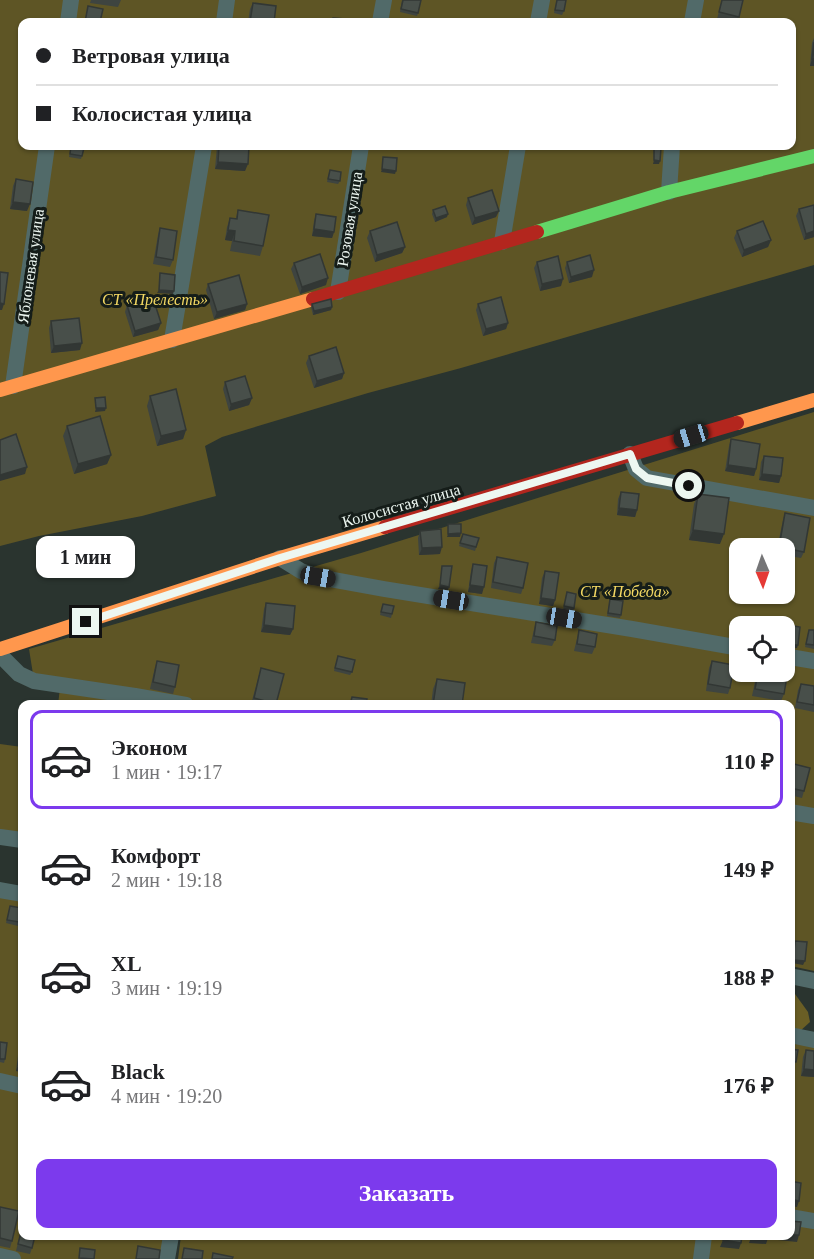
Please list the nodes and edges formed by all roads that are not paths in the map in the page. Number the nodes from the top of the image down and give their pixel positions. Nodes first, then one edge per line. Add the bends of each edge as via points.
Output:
1 (71, 0) edge
2 (227, 0) edge
3 (384, 0) edge
4 (542, 0) edge
5 (696, 0) edge
6 (69, 18) edge
7 (225, 18) edge
8 (381, 18) edge
9 (539, 18) edge
10 (693, 18) edge
11 (46, 150) edge
12 (203, 150) edge
13 (360, 150) edge
14 (517, 150) edge
15 (672, 150) edge
16 (814, 156) edge
17 (669, 192) junction
18 (502, 242) junction
19 (338, 292) junction
20 (172, 340) junction
21 (7, 388) edge
22 (814, 400) edge
23 (630, 454) junction
24 (814, 508) edge
25 (280, 558) junction
26 (729, 646) edge
27 (0, 649) edge
28 (0, 655) edge
29 (795, 658) edge
30 (814, 661) edge
31 (158, 700) edge
32 (795, 813) edge
33 (814, 816) edge
34 (0, 837) edge
35 (18, 839) edge
36 (0, 890) edge
37 (18, 893) edge
38 (795, 977) edge
39 (814, 981) edge
40 (795, 1036) edge
41 (814, 1040) edge
42 (0, 1082) edge
43 (18, 1085) edge
44 (795, 1218) edge
45 (814, 1221) edge
46 (170, 1240) edge
47 (703, 1240) edge
48 (0, 1256) edge
49 (14, 1259) edge
50 (167, 1259) edge
51 (701, 1259) edge

1 - 6 street
2 - 7 street
3 - 8 street
4 - 9 street
5 - 10 street
11 - 21 street, Яблоневая улица
12 - 20 street
13 - 19 street, Розовая улица
14 - 18 street
15 - 17 street
16 - 17 street
17 - 18 street
18 - 19 street
19 - 20 street
20 - 21 street
22 - 23 street, Колосистая улица
23 - 24 street via 636,469 647,478
23 - 25 street, Колосистая улица
25 - 26 street via 318,577 384,590
25 - 27 street, Колосистая улица
28 - 31 street via 19,674 34,681
29 - 30 street
32 - 33 street
34 - 35 street
36 - 37 street
38 - 39 street
40 - 41 street
42 - 43 street
44 - 45 street
46 - 50 street
47 - 51 street
48 - 49 street

